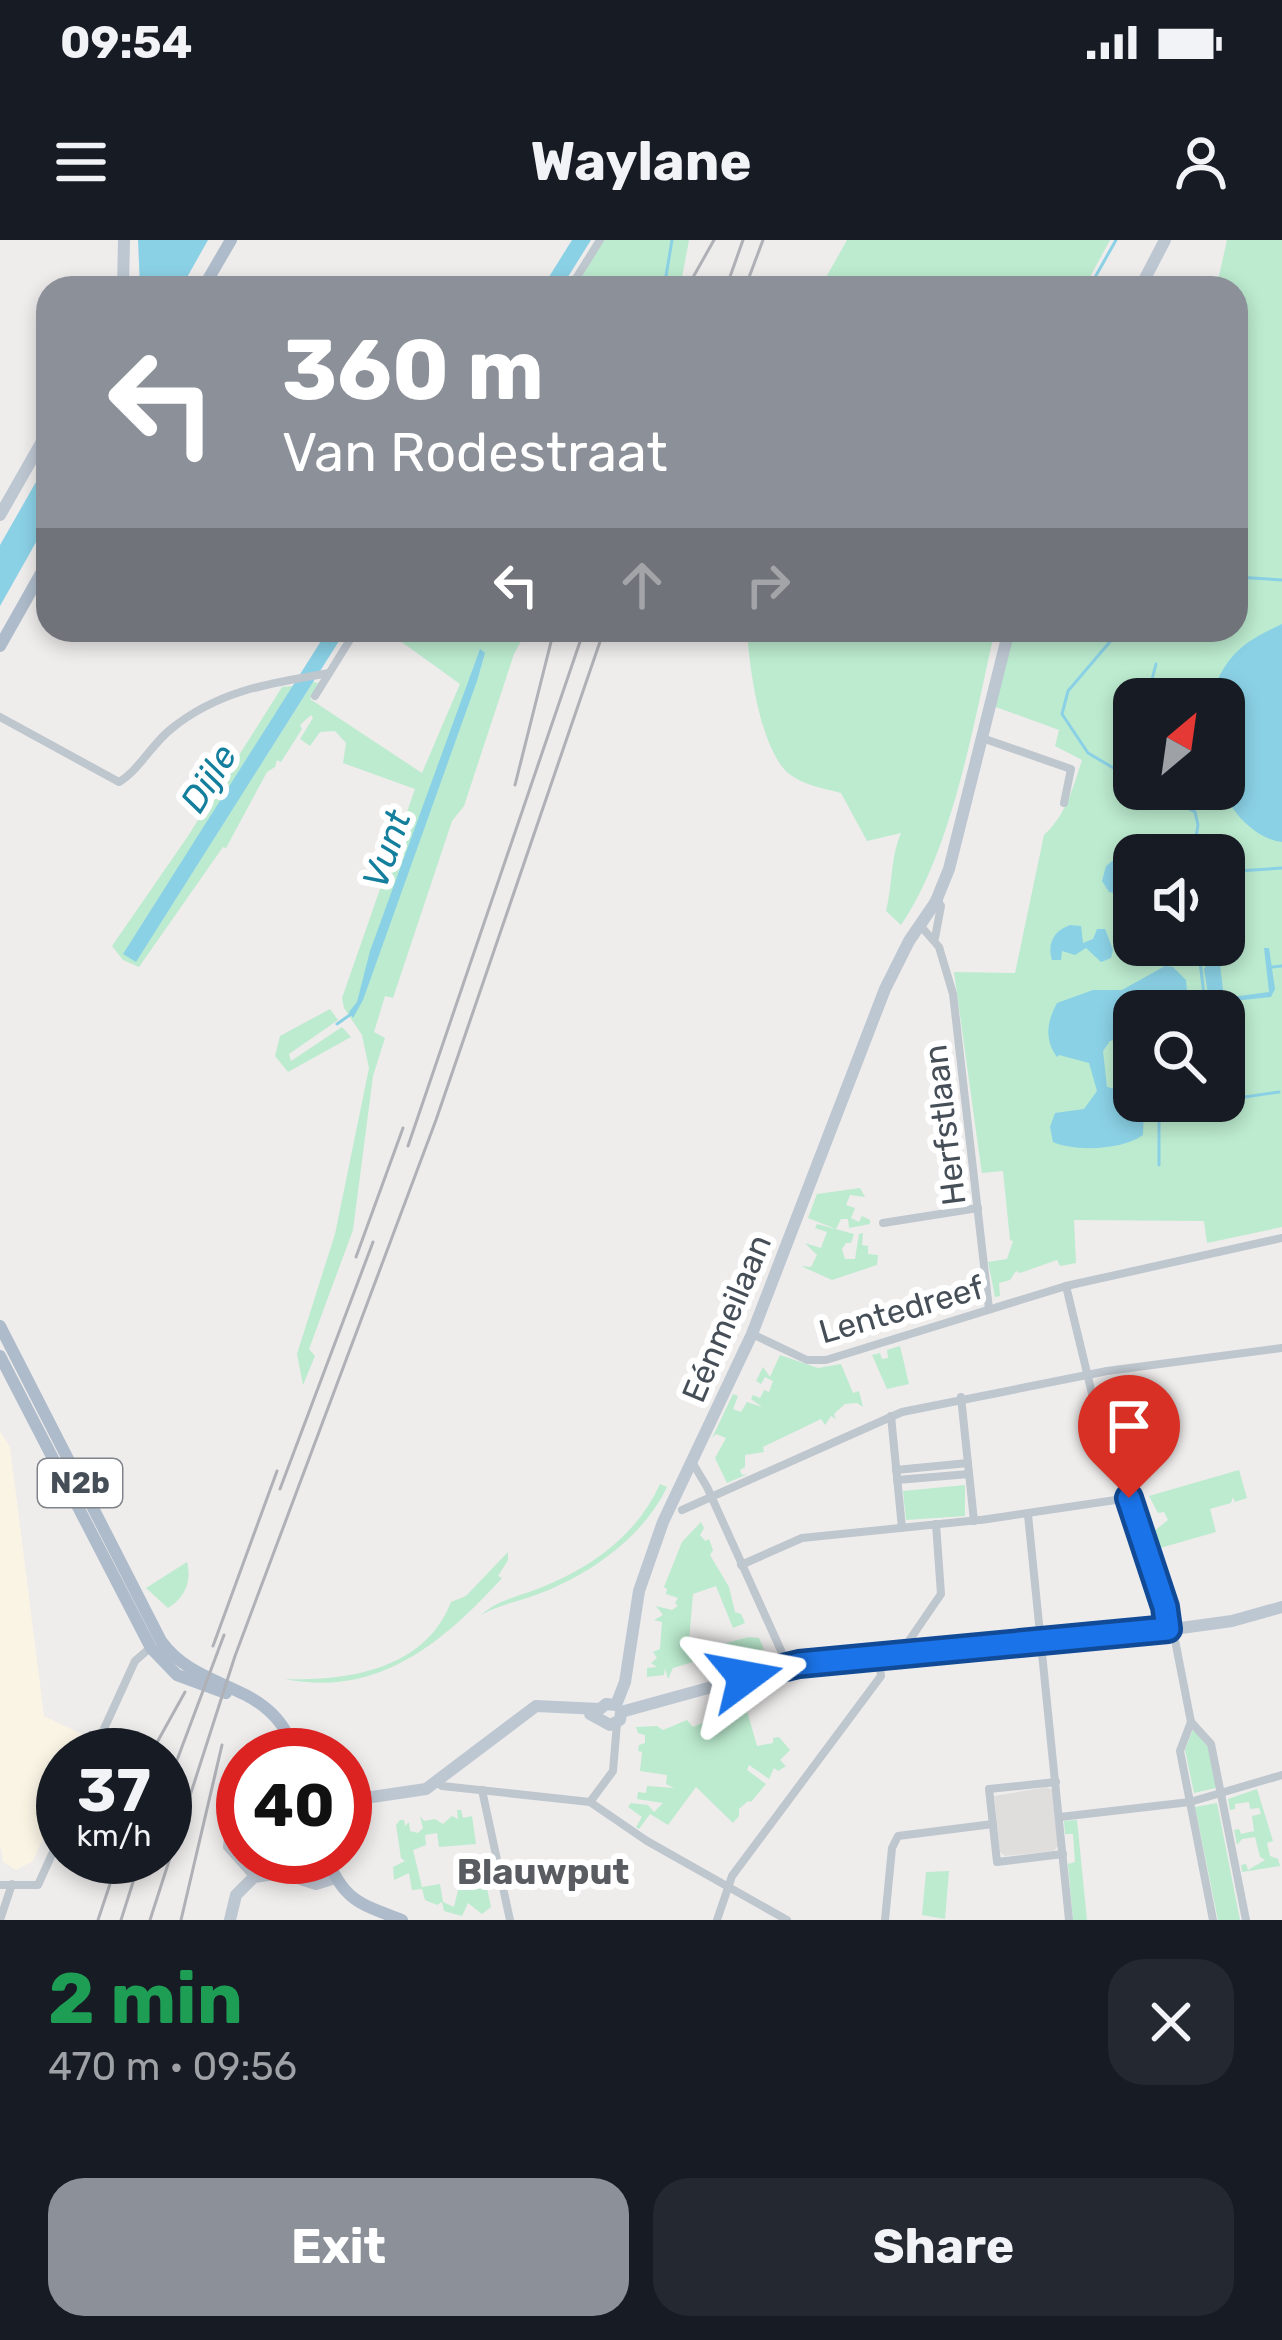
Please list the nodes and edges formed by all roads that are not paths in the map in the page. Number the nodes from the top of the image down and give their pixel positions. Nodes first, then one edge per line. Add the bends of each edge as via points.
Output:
1 (124, 240) edge
2 (231, 240) edge
3 (600, 240) edge
4 (1165, 240) edge
5 (123, 276) edge
6 (210, 276) edge
7 (578, 276) edge
8 (1146, 276) edge
9 (36, 452) edge
10 (0, 515) edge
11 (36, 582) edge
12 (348, 642) edge
13 (1006, 642) edge
14 (0, 646) edge
15 (327, 676) junction
16 (315, 696) dead end
17 (0, 717) edge
18 (982, 738) junction
19 (1064, 802) dead end
20 (926, 930) junction
21 (978, 1208) junction
22 (883, 1223) dead end
23 (1282, 1238) edge
24 (1066, 1286) junction
25 (989, 1309) junction
26 (0, 1326) edge
27 (752, 1334) junction
28 (1282, 1348) edge
29 (0, 1356) edge
30 (1088, 1375) junction
31 (961, 1397) junction
32 (891, 1416) junction
33 (691, 1461) junction
34 (968, 1468) junction
35 (897, 1475) junction
36 (711, 1497) junction
37 (1129, 1498) junction
38 (682, 1510) dead end
39 (1028, 1516) junction
40 (978, 1520) junction
41 (936, 1524) junction
42 (902, 1528) junction
43 (741, 1565) junction
44 (1282, 1606) edge
45 (1168, 1629) junction
46 (1042, 1642) junction
47 (156, 1644) junction
48 (900, 1654) junction
49 (879, 1656) junction
50 (788, 1666) junction
51 (619, 1708) junction
52 (1191, 1722) junction
53 (104, 1728) edge
54 (283, 1728) edge
55 (1282, 1775) edge
56 (435, 1781) junction
57 (1056, 1783) junction
58 (482, 1790) junction
59 (1221, 1793) junction
60 (372, 1798) edge
61 (590, 1802) junction
62 (1190, 1802) junction
63 (1060, 1817) junction
64 (993, 1824) junction
65 (1063, 1854) junction
66 (38, 1884) edge
67 (248, 1884) edge
68 (340, 1884) edge
69 (12, 1885) junction
70 (0, 1886) edge
71 (727, 1886) junction
72 (5, 1903) junction
73 (0, 1920) edge
74 (230, 1920) edge
75 (402, 1920) edge
76 (510, 1920) edge
77 (717, 1920) edge
78 (787, 1920) edge
79 (885, 1920) edge
80 (1069, 1920) edge
81 (1213, 1920) edge
82 (1246, 1920) edge

1 - 5 street
2 - 6 main road
3 - 7 street
4 - 8 street
9 - 10 street
11 - 14 main road
12 - 15 street
13 - 18 street, Eénmeilaan
15 - 16 street
15 - 17 street via 238,690 203,705 119,782
18 - 19 street via 1070,769
18 - 20 street, Eénmeilaan
20 - 21 street, Herfstlaan via 953,994
20 - 27 street, Eénmeilaan via 885,989
21 - 22 street
21 - 25 street, Herfstlaan
23 - 24 street, Lentedreef
24 - 25 street, Lentedreef
24 - 30 street
25 - 27 street, Lentedreef via 818,1361
26 - 47 main road, N2b
27 - 33 street, Eénmeilaan
28 - 30 street
29 - 47 main road, N2b
30 - 31 street
30 - 37 street
31 - 32 street
31 - 34 street
32 - 35 street
32 - 36 street
33 - 36 street
33 - 51 street, Eénmeilaan via 645,1573
34 - 35 street
34 - 40 street
35 - 42 street
36 - 38 street
36 - 43 street
37 - 39 street
37 - 45 street
39 - 40 street
39 - 46 street
40 - 41 street
41 - 42 street
41 - 48 street via 941,1594
42 - 43 street via 802,1538
43 - 50 street
44 - 45 street
45 - 46 street
45 - 52 street
46 - 48 street
46 - 57 street
47 - 53 street via 135,1661
47 - 54 main road via 257,1699
48 - 49 street
49 - 50 street
49 - 71 street via 880,1676
50 - 51 street
51 - 56 street via 606,1725 600,1713 532,1708
51 - 61 street via 614,1771
52 - 59 street via 1211,1744
52 - 62 street via 1180,1751
55 - 59 street
56 - 58 street
56 - 60 street
57 - 63 street
57 - 64 street via 989,1789
58 - 61 street
58 - 76 street
59 - 62 street
59 - 82 street
61 - 71 street
62 - 63 street
62 - 81 street
63 - 65 street
64 - 65 street via 997,1862
64 - 79 street via 898,1836
65 - 80 street
66 - 69 street
67 - 74 street
68 - 75 main road via 352,1898
69 - 70 street
69 - 72 street
70 - 72 street
71 - 77 street
71 - 78 street
72 - 73 street

